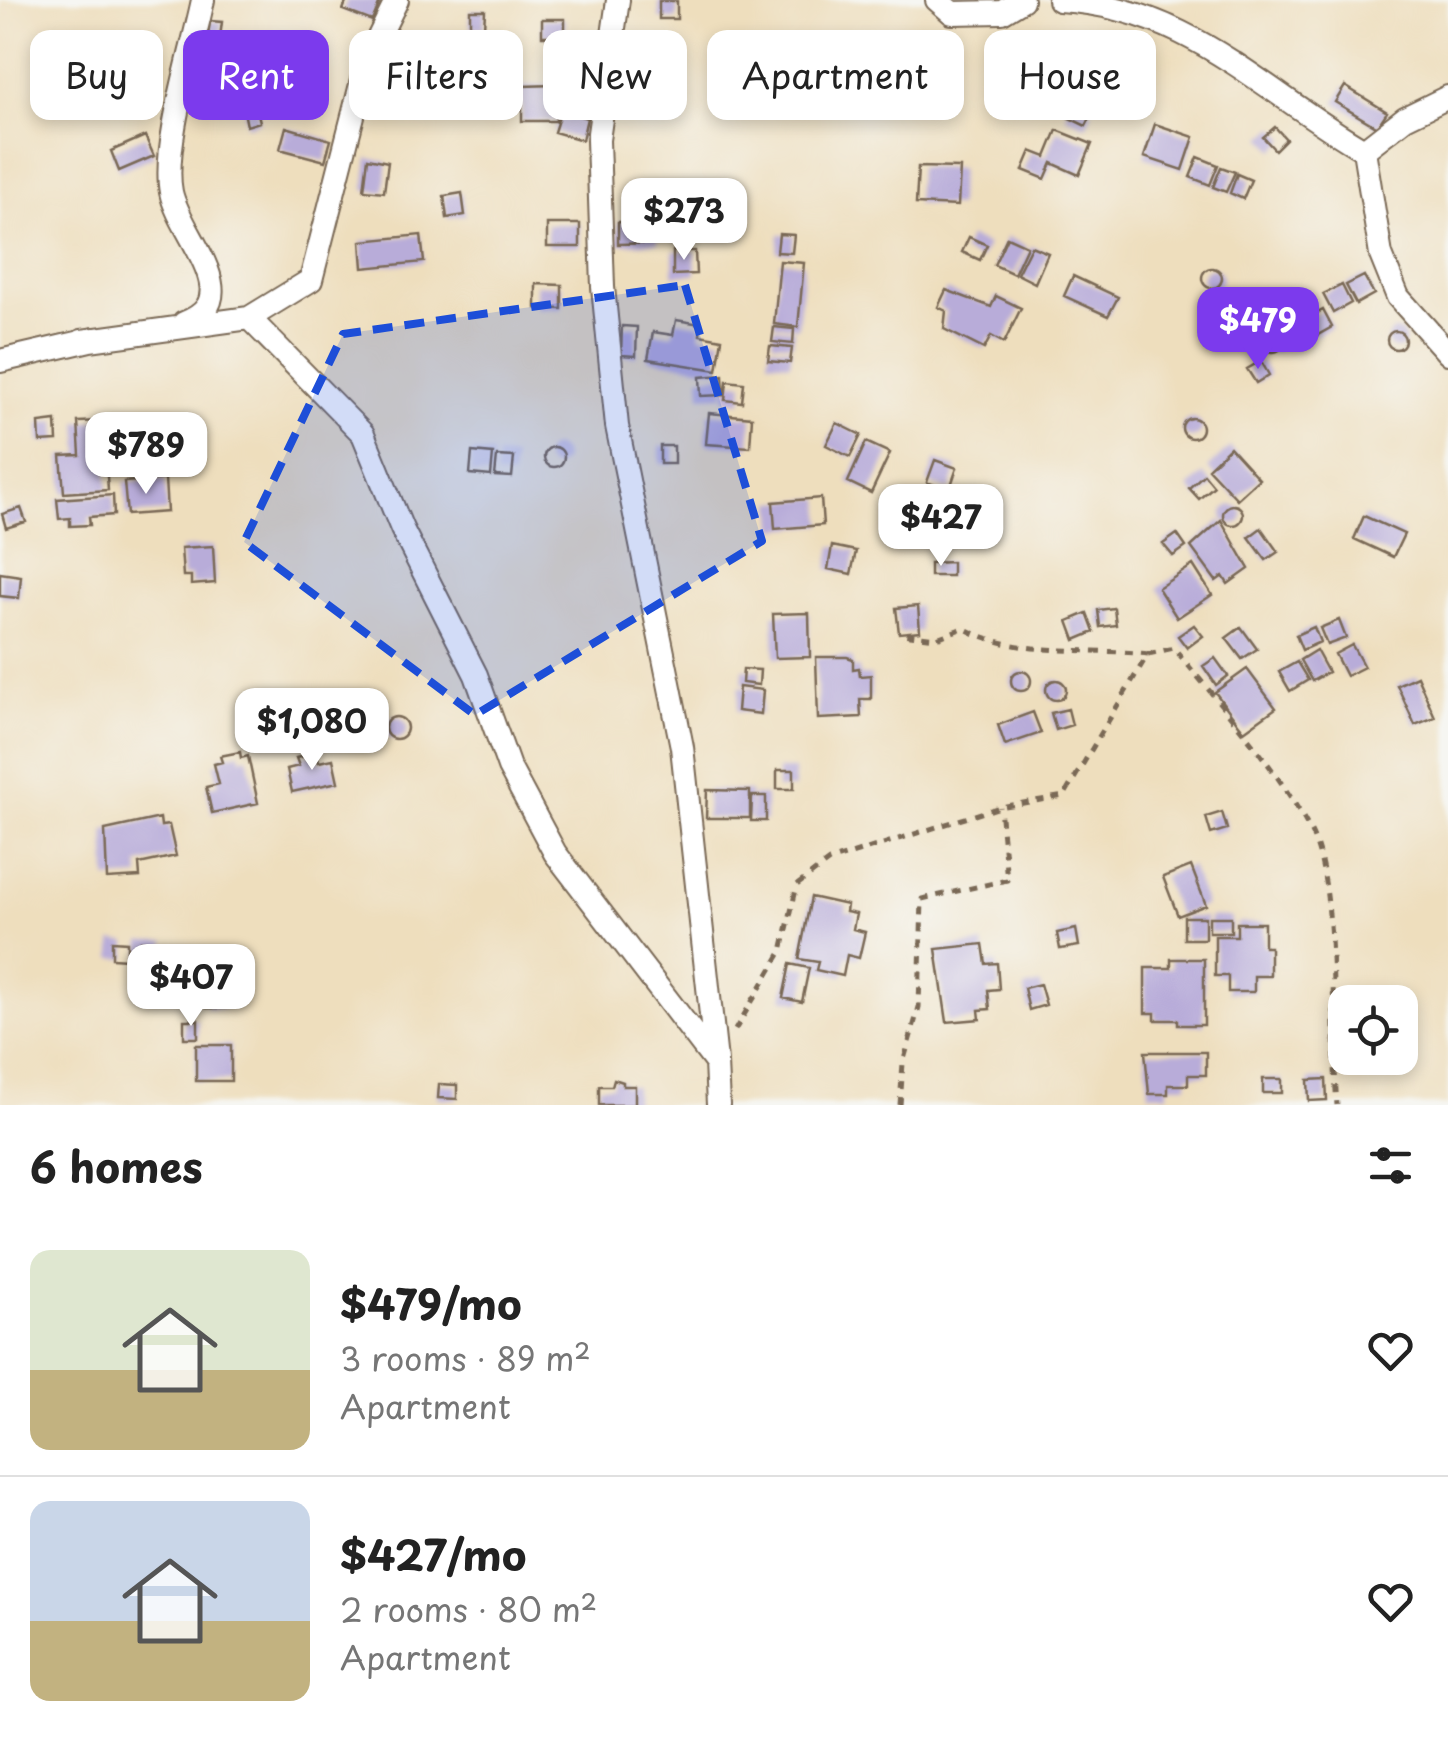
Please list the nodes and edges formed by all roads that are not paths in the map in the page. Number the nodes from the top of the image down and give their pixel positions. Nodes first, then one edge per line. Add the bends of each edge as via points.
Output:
1 (203, 0) edge
2 (397, 0) edge
3 (618, 0) edge
4 (936, 0) edge
5 (1060, 0) edge
6 (1009, 4) edge
7 (1448, 97) edge
8 (1364, 150) junction
9 (249, 318) junction
10 (82, 340) junction
11 (1448, 353) edge
12 (0, 361) edge
13 (716, 1063) junction
14 (718, 1105) edge

1 - 10 street via 170,158 170,188 178,220 216,286 213,301 188,322
2 - 9 street via 367,60 311,280
3 - 13 street via 598,140 605,307 616,426 682,746
4 - 6 street via 952,13
5 - 8 street via 1135,14 1186,33
7 - 8 street
8 - 11 street via 1381,255 1398,297
9 - 10 street
9 - 13 street via 363,434 402,529 476,675 510,767 555,853
10 - 12 street
13 - 14 street

